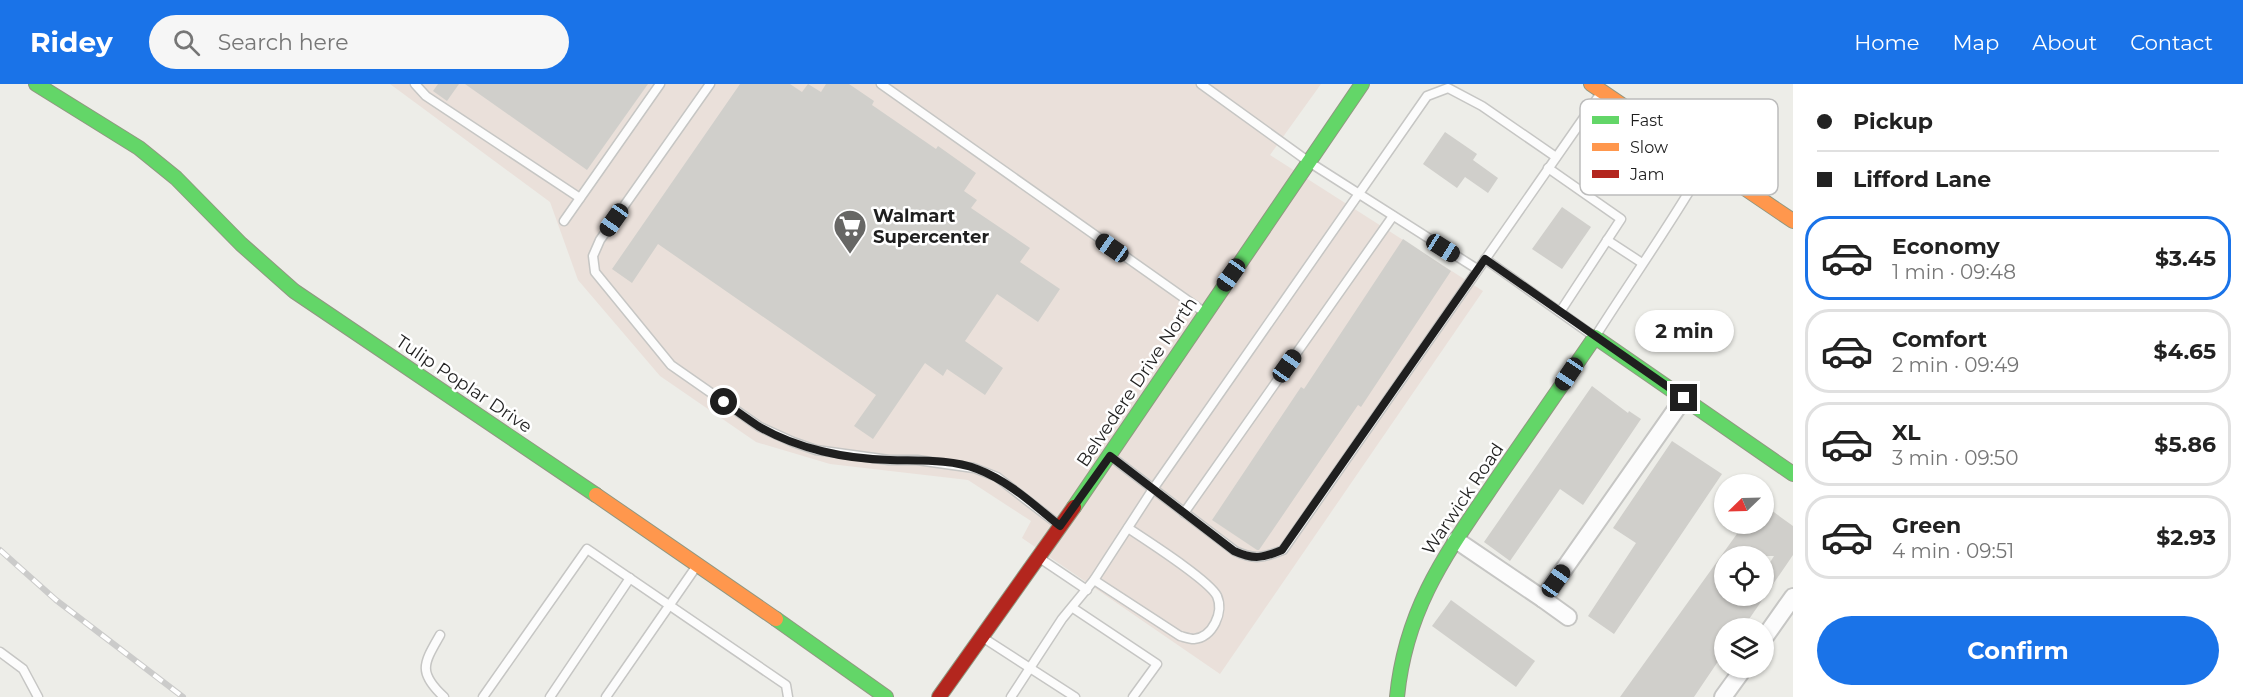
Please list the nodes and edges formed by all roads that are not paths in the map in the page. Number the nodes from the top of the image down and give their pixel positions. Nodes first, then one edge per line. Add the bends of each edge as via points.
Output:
1 (36, 84) edge
2 (415, 84) edge
3 (660, 84) edge
4 (710, 84) edge
5 (881, 84) edge
6 (1202, 84) edge
7 (1362, 84) edge
8 (1600, 86) edge
9 (1592, 99) edge
10 (1618, 99) edge
11 (1580, 118) edge
12 (1556, 157) junction
13 (1309, 162) junction
14 (1548, 168) junction
15 (1580, 190) edge
16 (1359, 194) junction
17 (1587, 195) edge
18 (1688, 195) edge
19 (1755, 195) edge
20 (580, 198) junction
21 (1393, 216) junction
22 (564, 221) dead end
23 (1793, 221) edge
24 (1607, 240) junction
25 (1485, 259) junction
26 (1642, 263) junction
27 (1477, 269) junction
28 (1205, 312) junction
29 (1560, 312) junction
30 (1595, 337) junction
31 (1684, 398) junction
32 (1110, 456) junction
33 (1793, 474) edge
34 (1154, 489) junction
35 (1185, 513) junction
36 (1060, 526) junction
37 (1128, 528) junction
38 (1456, 540) junction
39 (1038, 557) junction
40 (698, 564) junction
41 (630, 578) junction
42 (1094, 580) junction
43 (1087, 590) junction
44 (1793, 597) edge
45 (1543, 599) junction
46 (670, 605) junction
47 (1073, 608) junction
48 (1568, 617) dead end
49 (1774, 625) edge
50 (440, 634) dead end
51 (981, 636) junction
52 (0, 652) edge
53 (1030, 668) junction
54 (1737, 678) edge
55 (38, 697) edge
56 (444, 697) edge
57 (483, 697) edge
58 (550, 697) edge
59 (606, 697) edge
60 (788, 697) edge
61 (886, 697) edge
62 (939, 697) edge
63 (1011, 697) edge
64 (1076, 697) edge
65 (1133, 697) edge
66 (1397, 697) edge
67 (1723, 697) edge

1 - 40 street, Tulip Poplar Drive via 139,147 294,291
2 - 20 lane via 426,96
3 - 20 lane
4 - 36 lane via 600,240 593,256 595,272 607,290 671,365 759,427 816,450 974,468 997,477
5 - 28 lane
6 - 13 lane
7 - 13 street, Belvedere Drive North
8 - 9 lane
8 - 10 street
11 - 12 lane
12 - 14 lane
12 - 16 lane via 1482,106 1448,88 1427,96
13 - 16 lane
13 - 28 street, Belvedere Drive North
14 - 15 lane
14 - 25 lane
16 - 21 lane
16 - 34 lane
17 - 24 lane via 1621,219
18 - 26 lane
19 - 23 street
20 - 22 lane
21 - 27 lane
21 - 35 lane
24 - 26 lane
24 - 29 lane
25 - 27 lane
25 - 29 lane
26 - 30 lane
27 - 35 lane via 1282,550 1248,558
28 - 32 street, Belvedere Drive North
29 - 30 lane
30 - 31 street
30 - 38 street, Warwick Road
31 - 33 street
31 - 45 street
32 - 34 lane
32 - 36 street, Belvedere Drive North
34 - 35 lane
34 - 37 lane
36 - 39 street, Belvedere Drive North
37 - 42 lane
37 - 42 lane via 1216,594 1220,606 1214,625 1193,639 1180,636
38 - 45 street
38 - 66 street, Warwick Road via 1416,609 1400,660
39 - 43 lane
39 - 51 street, Belvedere Drive North
40 - 46 lane
40 - 61 street, Tulip Poplar Drive
41 - 46 lane
41 - 57 lane via 586,549
41 - 58 lane
42 - 43 lane
43 - 47 lane
44 - 49 street
45 - 48 street
46 - 59 lane
46 - 60 lane via 786,685
47 - 53 lane
47 - 65 lane via 1157,664
50 - 56 lane via 425,662 428,679
51 - 53 lane
51 - 62 street, Belvedere Drive North
52 - 55 lane via 23,669
53 - 63 lane
53 - 64 lane
54 - 67 street

